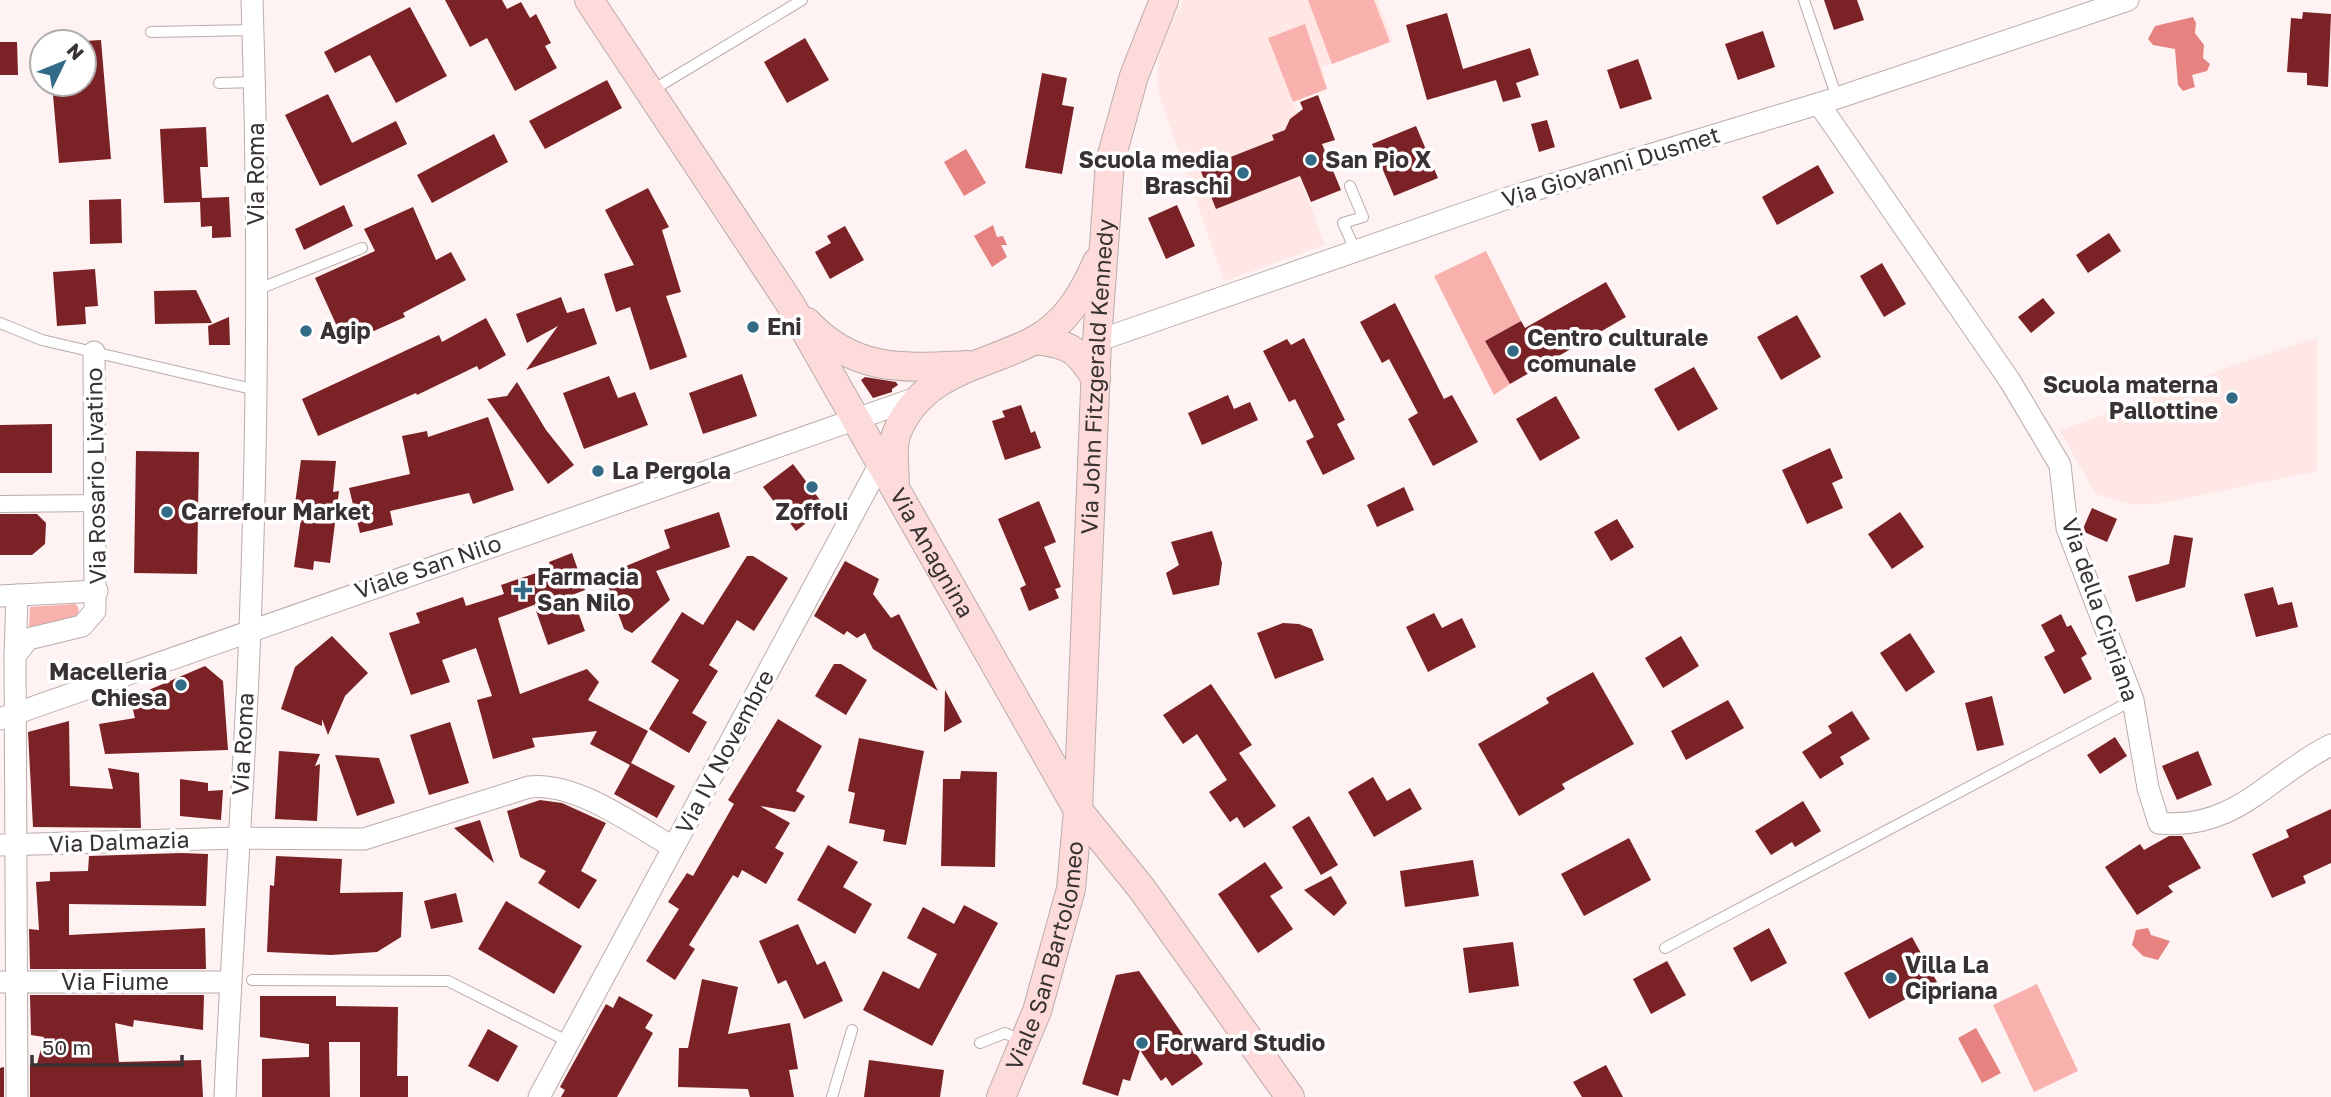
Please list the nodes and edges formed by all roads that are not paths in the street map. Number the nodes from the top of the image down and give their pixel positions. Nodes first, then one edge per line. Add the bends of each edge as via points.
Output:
1 (252, 0) edge
2 (589, 0) edge
3 (802, 0) edge
4 (1164, 0) edge
5 (1804, 0) edge
6 (2128, 0) edge
7 (253, 30) junction
8 (151, 32) dead end
9 (255, 82) junction
10 (219, 83) dead end
11 (651, 91) junction
12 (1828, 101) junction
13 (1350, 187) dead end
14 (1103, 246) junction
15 (362, 248) dead end
16 (1356, 251) junction
17 (256, 290) junction
18 (789, 302) junction
19 (0, 323) edge
20 (1035, 340) junction
21 (1097, 341) junction
22 (94, 352) junction
23 (969, 365) junction
24 (1096, 379) junction
25 (256, 390) junction
26 (919, 397) junction
27 (857, 419) junction
28 (881, 462) junction
29 (895, 488) junction
30 (96, 503) junction
31 (0, 504) edge
32 (97, 591) junction
33 (8, 595) edge
34 (250, 629) junction
35 (8, 659) edge
36 (2133, 700) junction
37 (7, 717) edge
38 (1081, 740) junction
39 (1038, 741) junction
40 (2331, 745) edge
41 (1078, 810) junction
42 (239, 838) junction
43 (7, 845) edge
44 (673, 847) junction
45 (1665, 948) dead end
46 (241, 981) junction
47 (8, 982) edge
48 (852, 1030) dead end
49 (569, 1041) junction
50 (980, 1043) dead end
51 (1024, 1043) junction
52 (17, 1097) edge
53 (225, 1097) edge
54 (539, 1097) edge
55 (832, 1097) edge
56 (1001, 1097) edge
57 (1290, 1097) edge

1 - 7 street, Via Roma
2 - 11 main road, Via Anagnina
3 - 11 lane
4 - 14 main road, Via John Fitzgerald Kennedy via 1134,76 1111,162
5 - 12 lane
6 - 12 street, Via Giovanni Dusmet
7 - 8 lane
7 - 9 street, Via Roma
9 - 10 lane
9 - 17 street, Via Roma
11 - 18 main road, Via Anagnina
12 - 16 street, Via Giovanni Dusmet via 1603,167
12 - 36 street, Via della Cipriana via 2060,465 2067,528
13 - 16 lane via 1363,218 1343,223
14 - 20 main road via 1083,293 1063,319
14 - 21 main road, Via John Fitzgerald Kennedy
15 - 17 lane
16 - 21 street, Via Giovanni Dusmet
17 - 25 street, Via Roma
18 - 23 main road via 818,333 849,355 892,368
18 - 27 main road, Via Anagnina
19 - 22 lane via 42,340
20 - 23 main road
20 - 24 main road via 1063,343 1082,356
21 - 24 main road, Via John Fitzgerald Kennedy
22 - 25 lane
22 - 30 street, Via Rosario Livatino
23 - 26 main road
24 - 38 main road, Via John Fitzgerald Kennedy
25 - 34 street, Via Roma
26 - 27 street, Viale San Nilo
26 - 29 main road via 896,434
27 - 28 main road, Via Anagnina
27 - 34 street, Viale San Nilo
28 - 29 main road, Via Anagnina
28 - 44 street, Via IV Novembre
29 - 39 main road, Via Anagnina
30 - 31 street
30 - 32 street, Via Rosario Livatino
32 - 33 street
32 - 35 street, Via Rosario Livatino via 96,611 82,626 28,639
33 - 35 street
34 - 37 street, Viale San Nilo
34 - 42 street, Via Roma
35 - 37 street
36 - 40 street, Via della Cipriana via 2148,788 2159,823 2185,826 2252,800
36 - 45 lane
37 - 43 street
38 - 39 main road via 1062,752
38 - 41 main road, Viale San Bartolomeo
39 - 41 main road, Via Anagnina
41 - 51 main road, Viale San Bartolomeo via 1071,888
41 - 57 main road, Via Anagnina via 1142,889
42 - 43 street, Via Dalmazia
42 - 44 street, Via Dalmazia via 372,838 521,790 549,786 573,792
42 - 46 street, Via Roma
43 - 47 street
44 - 49 street, Via IV Novembre
46 - 47 street, Via Fiume
46 - 49 lane via 448,981
46 - 53 street, Via Roma
47 - 52 street
48 - 55 lane
49 - 54 street, Via IV Novembre
50 - 51 lane via 1004,1033
51 - 56 main road, Viale San Bartolomeo

